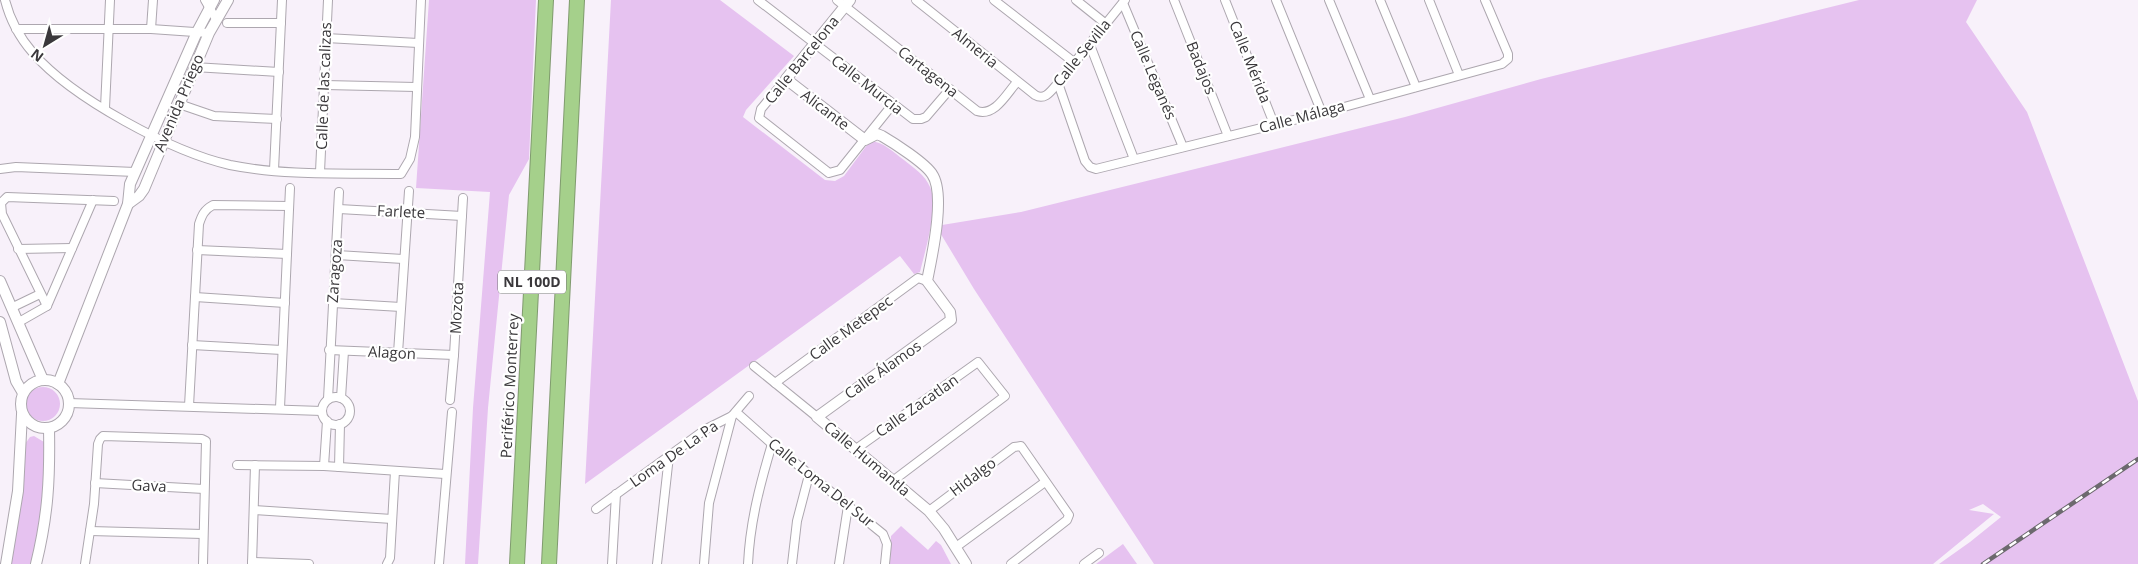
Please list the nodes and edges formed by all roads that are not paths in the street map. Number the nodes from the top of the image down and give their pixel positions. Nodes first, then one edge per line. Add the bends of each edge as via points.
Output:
1 (5, 0) edge
2 (110, 0) edge
3 (153, 0) edge
4 (228, 0) edge
5 (282, 0) edge
6 (328, 0) edge
7 (421, 0) edge
8 (546, 0) edge
9 (577, 0) edge
10 (758, 0) edge
11 (916, 0) edge
12 (994, 0) edge
13 (1076, 0) edge
14 (1174, 0) edge
15 (1225, 0) edge
16 (1276, 0) edge
17 (1329, 0) edge
18 (1380, 0) edge
19 (1429, 0) edge
20 (1485, 0) edge
21 (1124, 1) edge
22 (844, 2) edge
23 (210, 3) edge
24 (0, 15) edge
25 (9, 15) junction
26 (216, 19) junction
27 (227, 23) dead end
28 (281, 23) junction
29 (1106, 24) junction
30 (16, 29) junction
31 (110, 29) junction
32 (151, 29) junction
33 (197, 32) junction
34 (209, 33) junction
35 (326, 38) junction
36 (418, 43) junction
37 (814, 44) junction
38 (1090, 45) junction
39 (1075, 63) junction
40 (194, 67) junction
41 (279, 72) junction
42 (1459, 75) junction
43 (786, 80) junction
44 (1017, 82) junction
45 (1058, 84) junction
46 (325, 85) junction
47 (416, 87) junction
48 (1416, 87) junction
49 (950, 88) junction
50 (1034, 95) joint
51 (1370, 99) junction
52 (179, 104) junction
53 (893, 104) junction
54 (105, 108) junction
55 (1322, 112) junction
56 (277, 120) junction
57 (1274, 124) junction
58 (150, 134) junction
59 (1228, 136) junction
60 (865, 140) junction
61 (163, 141) junction
62 (1183, 147) junction
63 (1134, 159) junction
64 (0, 169) edge
65 (274, 170) junction
66 (135, 172) junction
67 (320, 172) junction
68 (290, 188) dead end
69 (409, 191) dead end
70 (340, 192) dead end
71 (463, 198) dead end
72 (93, 200) junction
73 (114, 201) dead end
74 (128, 204) junction
75 (289, 206) junction
76 (339, 209) junction
77 (408, 213) junction
78 (462, 216) junction
79 (18, 248) junction
80 (72, 248) junction
81 (197, 250) junction
82 (287, 254) junction
83 (337, 255) junction
84 (404, 259) junction
85 (927, 280) junction
86 (0, 281) edge
87 (40, 294) junction
88 (195, 297) junction
89 (285, 303) junction
90 (333, 304) junction
91 (47, 306) junction
92 (401, 307) junction
93 (13, 308) junction
94 (0, 322) edge
95 (19, 322) junction
96 (192, 345) junction
97 (282, 350) junction
98 (330, 350) junction
99 (344, 350) junction
100 (398, 353) junction
101 (454, 355) junction
102 (754, 366) dead end
103 (43, 380) junction
104 (775, 383) junction
105 (58, 384) junction
106 (23, 393) junction
107 (749, 396) dead end
108 (341, 398) junction
109 (328, 399) junction
110 (450, 400) dead end
111 (69, 403) junction
112 (190, 406) junction
113 (280, 408) junction
114 (322, 411) junction
115 (452, 412) dead end
116 (22, 414) junction
117 (734, 414) junction
118 (817, 417) junction
119 (327, 421) junction
120 (340, 424) junction
121 (49, 428) junction
122 (772, 444) junction
123 (856, 449) junction
124 (669, 456) junction
125 (237, 465) dead end
126 (255, 465) junction
127 (324, 466) junction
128 (339, 467) junction
129 (395, 471) junction
130 (445, 474) junction
131 (809, 475) junction
132 (894, 480) junction
133 (95, 482) junction
134 (1045, 482) junction
135 (204, 489) junction
136 (616, 494) junction
137 (848, 506) junction
138 (596, 509) dead end
139 (254, 510) junction
140 (929, 511) junction
141 (392, 519) junction
142 (90, 531) junction
143 (204, 534) junction
144 (956, 547) junction
145 (1099, 553) dead end
146 (252, 563) edge
147 (6, 564) edge
148 (36, 564) edge
149 (85, 564) edge
150 (203, 564) edge
151 (309, 564) edge
152 (386, 564) edge
153 (439, 564) edge
154 (517, 564) edge
155 (549, 564) edge
156 (612, 564) edge
157 (657, 564) edge
158 (704, 564) edge
159 (748, 564) edge
160 (792, 564) edge
161 (839, 564) edge
162 (884, 564) edge
163 (966, 564) edge
164 (1012, 564) edge
165 (1084, 564) edge

1 - 25 street
2 - 31 street
3 - 32 street
4 - 26 street, Avenida Priego
5 - 28 street
6 - 35 street, Calle de las calizas
7 - 36 street
8 - 154 highway, Periférico Monterrey / NL 100D
9 - 155 highway, NL 100D
10 - 37 street, Calle Murcia
11 - 44 street, Almeria
12 - 39 street
13 - 29 street
14 - 59 street, Badajos
15 - 57 street, Calle Mérida
16 - 55 street
17 - 51 street
18 - 48 street
19 - 42 street
20 - 42 street, Calle Málaga via 1508,59 1502,64
21 - 29 street, Calle Sevilla
21 - 62 street, Calle Leganés
22 - 37 street, Calle Barcelona
22 - 49 street, Cartagena
23 - 26 street
23 - 33 street, Avenida Priego
24 - 25 street
25 - 30 street
26 - 34 street, Avenida Priego
27 - 28 street
28 - 41 street
29 - 38 street, Calle Sevilla
30 - 31 street
30 - 54 street via 52,72
31 - 32 street
31 - 54 street
32 - 33 street
33 - 34 street
33 - 58 street, Avenida Priego
34 - 40 street, Avenida Priego
35 - 36 street
35 - 46 street, Calle de las calizas
36 - 47 street
37 - 43 street, Calle Barcelona
37 - 53 street, Calle Murcia
38 - 39 street, Calle Sevilla
38 - 63 street
39 - 45 street, Calle Sevilla
40 - 41 street
40 - 52 street, Avenida Priego
41 - 56 street
42 - 48 street, Calle Málaga
43 - 60 street, Alicante
43 - 60 street, Calle Barcelona via 758,115 761,121 829,173 840,170
44 - 49 street, Cartagena via 993,109 986,112 977,111
44 - 50 street, Almeria
45 - 50 street, Calle Sevilla via 1044,97
45 - 63 street, Calle Málaga via 1085,161 1093,169
46 - 47 street
46 - 67 street, Calle de las calizas
47 - 67 street via 414,148 401,174
48 - 51 street, Calle Málaga
49 - 53 street, Calle Murcia via 921,119 912,119
51 - 55 street, Calle Málaga
52 - 56 street via 214,116
52 - 61 street, Avenida Priego
53 - 60 street
54 - 58 street
55 - 57 street, Calle Málaga
56 - 65 street
57 - 59 street, Calle Málaga
58 - 61 street
58 - 66 street, Avenida Priego
59 - 62 street, Calle Málaga
60 - 85 street via 877,134 882,136 925,166 935,178 938,203
61 - 65 street via 211,160
61 - 74 street, Avenida Priego via 141,193
62 - 63 street, Calle Málaga
64 - 66 street
65 - 67 street
66 - 74 street, Avenida Priego
68 - 75 street
69 - 77 street
70 - 76 street, Zaragoza
71 - 78 street, Mozota
72 - 73 street
72 - 79 street via 7,197 0,209
72 - 80 street
74 - 105 street, Avenida Priego
75 - 81 street via 213,205 205,209 199,224
75 - 82 street
76 - 77 street, Farlete
76 - 83 street, Zaragoza
77 - 78 street, Farlete
77 - 84 street
78 - 101 street, Mozota
79 - 80 street
79 - 87 street
80 - 91 street
81 - 82 street
81 - 88 street
82 - 89 street
83 - 84 street
83 - 90 street, Zaragoza
84 - 92 street
85 - 104 street, Calle Metepec via 918,278
85 - 118 street, Calle Álamos via 950,312 949,323
86 - 93 street
87 - 91 street
87 - 93 street
88 - 89 street
88 - 96 street
89 - 97 street
90 - 92 street
90 - 98 street, Zaragoza
91 - 95 street
92 - 100 street
93 - 95 street
94 - 106 street via 16,381
95 - 103 street
96 - 97 street
96 - 112 street
97 - 113 street
98 - 99 street, Alagon
98 - 109 street, Zaragoza
99 - 100 street, Alagon
99 - 108 street
100 - 101 street, Alagon
101 - 110 street, Mozota
102 - 104 street, Calle Humantla
103 - 105 street
103 - 106 street via 29,385
104 - 118 street, Calle Humantla
105 - 111 street via 66,392
106 - 116 street via 20,403
107 - 117 street, Loma De La Pa
108 - 109 street
108 - 120 street via 348,404 350,414
109 - 114 street
111 - 112 street
111 - 121 street via 64,420
112 - 113 street
113 - 114 street
114 - 119 street
115 - 130 street
116 - 121 street via 32,425
116 - 147 street via 18,498
117 - 122 street, Calle Loma Del Sur
117 - 124 street, Loma De La Pa via 706,428
117 - 158 street via 709,503
118 - 123 street, Calle Humantla
119 - 120 street
119 - 127 street
120 - 128 street
121 - 148 street via 49,491
122 - 131 street, Calle Loma Del Sur
122 - 159 street via 752,522
123 - 132 street, Calle Humantla
123 - 132 street, Calle Zacatlan via 978,362 1005,396
124 - 136 street, Loma De La Pa
124 - 157 street
125 - 126 street
126 - 127 street
126 - 139 street
127 - 128 street
128 - 129 street
129 - 130 street
129 - 141 street
130 - 153 street
131 - 137 street, Calle Loma Del Sur
131 - 160 street via 797,521
132 - 140 street, Calle Humantla
133 - 135 street, Gava
133 - 135 street via 98,444 103,436 202,439 206,441
133 - 142 street
134 - 140 street, Hidalgo via 1018,446
134 - 144 street
134 - 164 street via 1068,513 1068,518
135 - 143 street
136 - 138 street, Loma De La Pa
136 - 156 street
137 - 161 street
137 - 162 street, Calle Loma Del Sur via 885,537
139 - 141 street
139 - 146 street
140 - 144 street, Calle Humantla
141 - 152 street via 390,558
142 - 143 street
142 - 149 street
143 - 150 street
144 - 163 street, Calle Humantla
145 - 165 street
146 - 151 street

